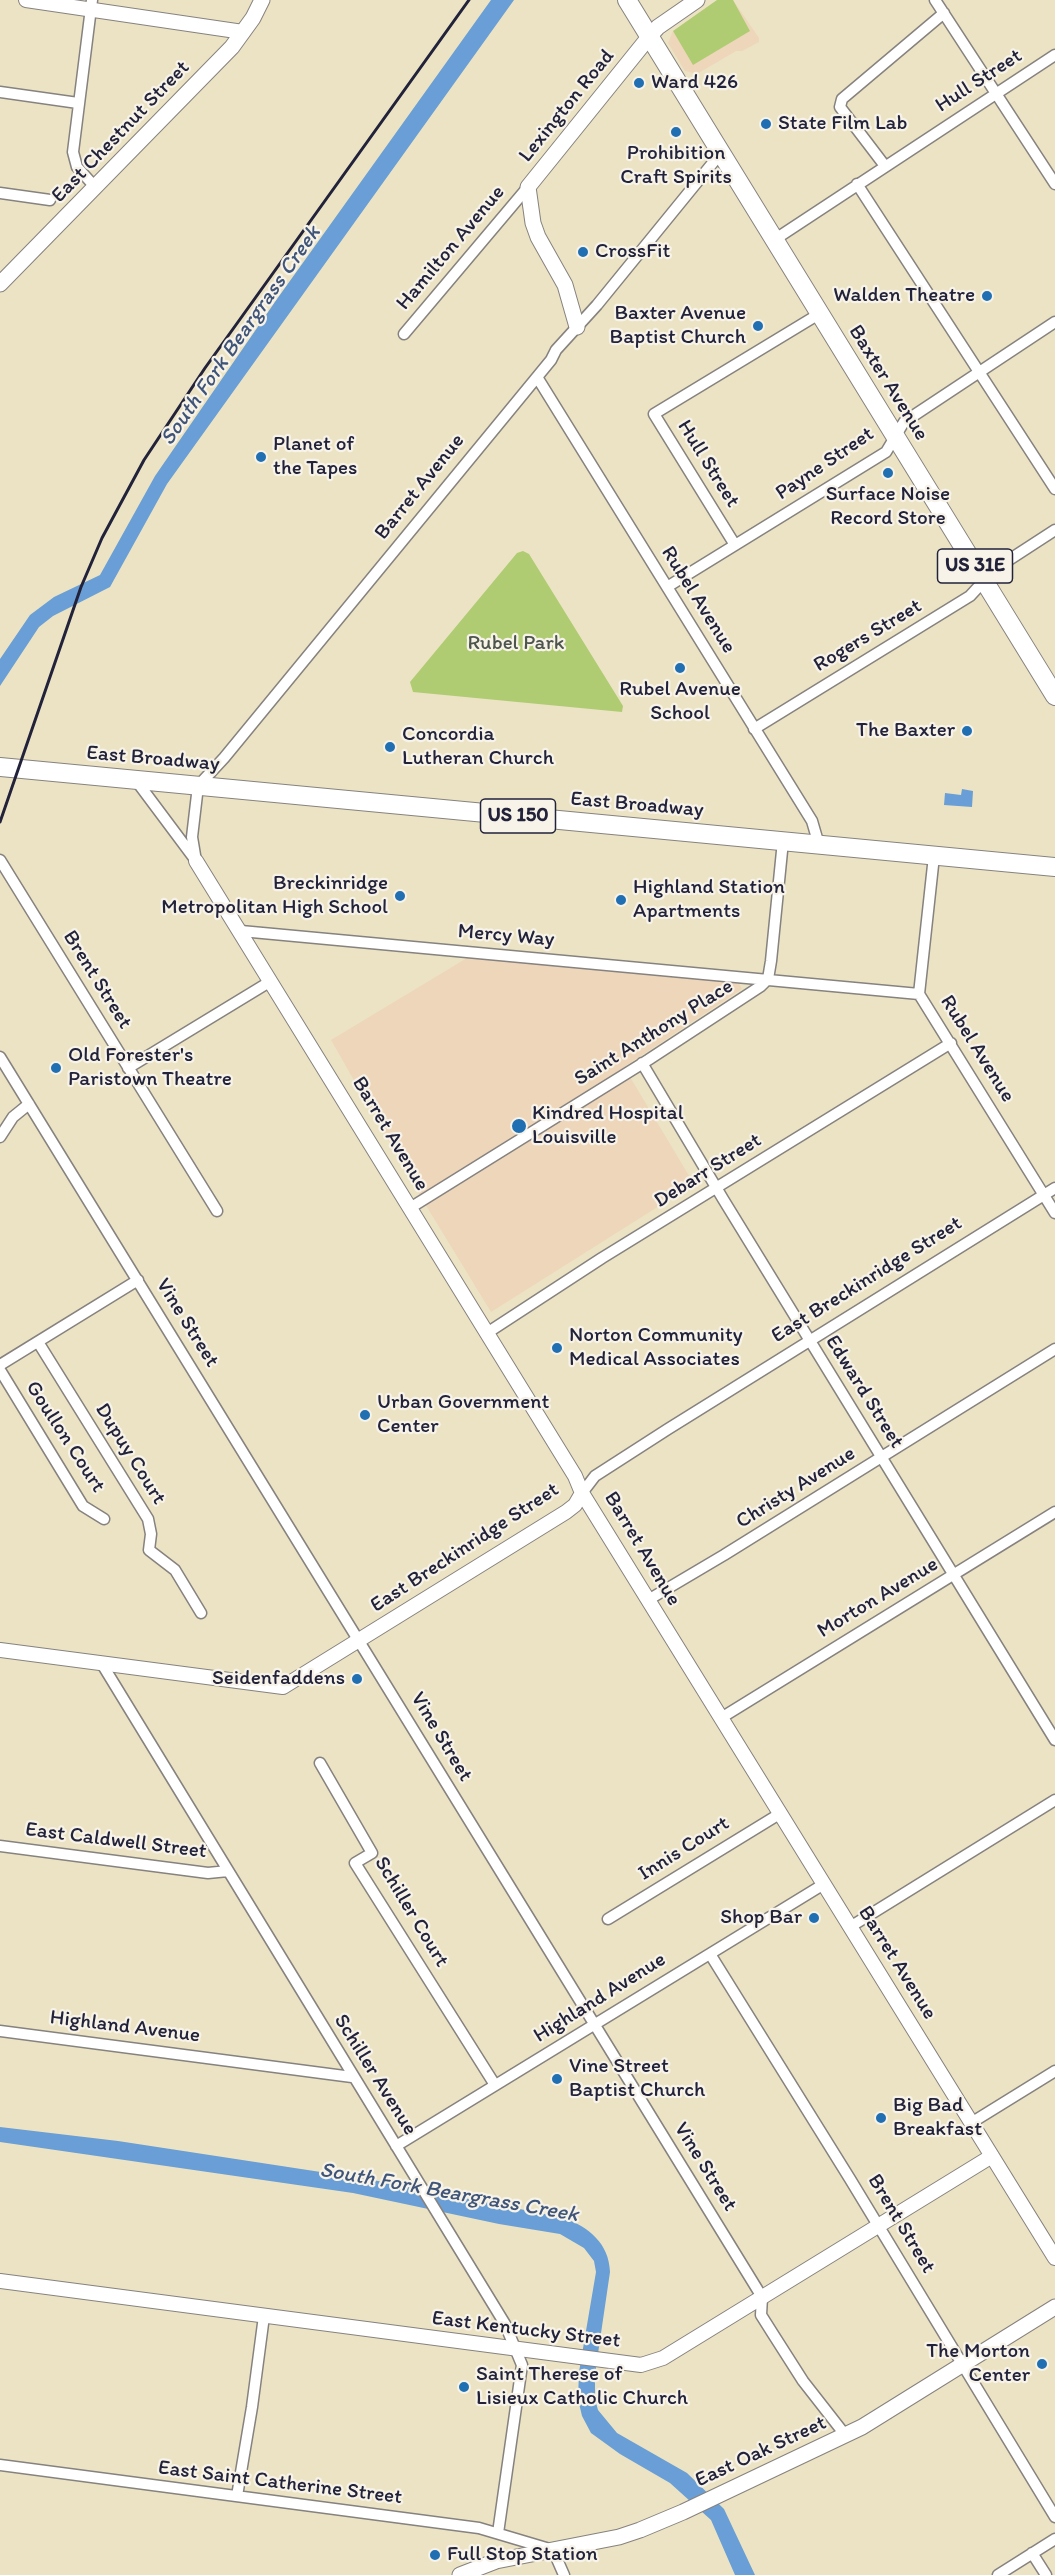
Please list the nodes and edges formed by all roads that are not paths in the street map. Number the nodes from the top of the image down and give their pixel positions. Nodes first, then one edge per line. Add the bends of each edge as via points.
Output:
1 (26, 0) edge
2 (262, 0) edge
3 (627, 0) edge
4 (697, 0) edge
5 (935, 0) edge
6 (91, 4) edge
7 (944, 13) junction
8 (243, 32) junction
9 (649, 37) junction
10 (1055, 55) edge
11 (0, 92) edge
12 (996, 93) junction
13 (78, 103) junction
14 (720, 154) junction
15 (885, 166) junction
16 (857, 184) junction
17 (1055, 184) edge
18 (528, 187) junction
19 (96, 188) junction
20 (0, 193) edge
21 (50, 200) dead end
22 (774, 240) junction
23 (0, 284) edge
24 (819, 314) junction
25 (1055, 322) edge
26 (577, 327) junction
27 (404, 334) dead end
28 (978, 372) junction
29 (537, 377) junction
30 (895, 437) junction
31 (1055, 489) edge
32 (1055, 530) edge
33 (735, 545) junction
34 (984, 582) junction
35 (667, 587) junction
36 (1055, 696) edge
37 (754, 729) junction
38 (0, 766) edge
39 (135, 779) junction
40 (198, 786) junction
41 (783, 841) junction
42 (819, 845) junction
43 (934, 856) junction
44 (0, 860) edge
45 (196, 861) junction
46 (1055, 867) edge
47 (241, 931) junction
48 (768, 979) junction
49 (271, 981) junction
50 (919, 994) junction
51 (951, 1043) junction
52 (0, 1057) edge
53 (642, 1063) junction
54 (128, 1068) junction
55 (28, 1104) junction
56 (0, 1137) edge
57 (1055, 1188) edge
58 (716, 1189) junction
59 (1044, 1195) junction
60 (410, 1208) junction
61 (217, 1211) dead end
62 (1055, 1214) edge
63 (138, 1280) junction
64 (487, 1333) junction
65 (810, 1341) junction
66 (38, 1342) junction
67 (1055, 1349) edge
68 (0, 1365) edge
69 (0, 1370) edge
70 (882, 1457) junction
71 (582, 1493) junction
72 (1055, 1512) edge
73 (104, 1519) dead end
74 (954, 1575) junction
75 (648, 1600) junction
76 (201, 1613) dead end
77 (360, 1641) junction
78 (0, 1650) edge
79 (102, 1664) junction
80 (721, 1718) junction
81 (1055, 1740) edge
82 (320, 1763) dead end
83 (1055, 1800) edge
84 (781, 1813) junction
85 (0, 1846) edge
86 (228, 1871) junction
87 (824, 1884) junction
88 (608, 1919) dead end
89 (850, 1927) junction
90 (710, 1954) junction
91 (594, 2024) junction
92 (0, 2031) edge
93 (1055, 2071) edge
94 (352, 2077) junction
95 (495, 2085) junction
96 (971, 2123) junction
97 (396, 2146) junction
98 (992, 2156) junction
99 (878, 2226) junction
100 (1055, 2258) edge
101 (0, 2281) edge
102 (762, 2297) junction
103 (1055, 2307) edge
104 (264, 2316) junction
105 (516, 2349) junction
106 (963, 2365) junction
107 (846, 2436) junction
108 (0, 2465) edge
109 (237, 2496) junction
110 (1055, 2517) edge
111 (498, 2533) junction
112 (1055, 2539) edge
113 (553, 2550) junction
114 (1032, 2553) junction
115 (460, 2575) edge
116 (564, 2575) edge
117 (998, 2575) edge
118 (1046, 2575) edge

1 - 6 street
2 - 8 main road, East Chestnut Street
3 - 9 main road, Baxter Avenue / US 31E
4 - 9 main road, Lexington Road
5 - 7 street
6 - 8 street
6 - 13 street
7 - 12 street
7 - 15 street via 842,99 840,107
8 - 19 main road, East Chestnut Street
9 - 14 main road, Baxter Avenue / US 31E
9 - 18 main road, Lexington Road
10 - 12 street, Hull Street
11 - 13 street
12 - 15 street, Hull Street
12 - 17 street
13 - 19 street via 74,160
14 - 22 main road, Baxter Avenue / US 31E
14 - 26 street, Barret Avenue
15 - 16 street, Hull Street
16 - 22 street, Hull Street
16 - 28 street
18 - 26 main road, Lexington Road via 535,230 565,285
18 - 27 street, Hamilton Avenue
19 - 23 main road, East Chestnut Street
20 - 21 street
22 - 24 main road, Baxter Avenue / US 31E
24 - 30 main road, Baxter Avenue / US 31E
24 - 33 street, Hull Street via 654,414
25 - 28 street, Payne Street
26 - 29 street, Barret Avenue
28 - 30 street, Payne Street via 904,422
28 - 31 street
29 - 35 street, Rubel Avenue
29 - 40 street, Barret Avenue
30 - 33 street, Payne Street via 886,452
30 - 34 main road, Baxter Avenue / US 31E
32 - 34 street, Rogers Street via 995,569
33 - 35 street, Payne Street
34 - 36 main road, Baxter Avenue / US 31E
34 - 37 street, Rogers Street via 970,597
35 - 37 street, Rubel Avenue
37 - 42 street, Rubel Avenue via 812,821
38 - 39 main road, East Broadway / US 150
39 - 40 main road, East Broadway / US 150
39 - 45 street, Barret Avenue
40 - 41 main road, East Broadway / US 150
40 - 45 street, Barret Avenue via 192,837
41 - 42 main road, East Broadway / US 150
41 - 48 street
42 - 43 main road, East Broadway / US 150
43 - 46 main road, East Broadway / US 150
43 - 50 street, Rubel Avenue
44 - 54 street, Brent Street
45 - 47 street, Barret Avenue
47 - 48 street, Mercy Way
47 - 49 street, Barret Avenue
48 - 50 street, Mercy Way
48 - 53 street, Saint Anthony Place via 747,998
49 - 54 street
49 - 60 street, Barret Avenue
50 - 51 street, Rubel Avenue
51 - 58 street, Debarr Street
51 - 59 street, Rubel Avenue
52 - 55 street, Vine Street
53 - 58 street, Edward Street
53 - 60 street, Saint Anthony Place
54 - 61 street, Brent Street
55 - 56 street via 13,1117
55 - 63 street, Vine Street
57 - 59 street, East Breckinridge Street
58 - 64 street, Debarr Street
58 - 65 street, Edward Street
59 - 62 street, Rubel Avenue
59 - 65 street, East Breckinridge Street
60 - 64 street, Barret Avenue
63 - 66 street
63 - 77 street, Vine Street
64 - 71 street, Barret Avenue
65 - 70 street, Edward Street
65 - 71 street, East Breckinridge Street via 595,1476
66 - 68 street
66 - 76 street, Dupuy Court via 148,1519 149,1550 176,1570
67 - 70 street, Christy Avenue
69 - 73 street, Goullon Court via 83,1506
70 - 74 street, Edward Street
70 - 75 street, Christy Avenue
71 - 75 street, Barret Avenue
71 - 77 street, East Breckinridge Street via 566,1512
72 - 74 street, Morton Avenue
74 - 80 street, Morton Avenue
74 - 81 street, Edward Street
75 - 80 street, Barret Avenue
77 - 79 street, East Breckinridge Street via 283,1687
77 - 91 street, Vine Street
78 - 79 street, East Breckinridge Street
79 - 86 street, Schiller Avenue
80 - 84 street, Barret Avenue
82 - 95 street, Schiller Court via 372,1853 355,1863
83 - 89 street
84 - 87 street, Barret Avenue
84 - 88 street, Innis Court
85 - 86 street, East Caldwell Street via 208,1873
86 - 94 street, Schiller Avenue
87 - 89 street, Barret Avenue
87 - 90 street, Highland Avenue
89 - 96 street, Barret Avenue
90 - 91 street, Highland Avenue
90 - 99 street, Brent Street
91 - 95 street, Highland Avenue
91 - 102 street, Vine Street
92 - 94 street, Highland Avenue
93 - 96 street
94 - 97 street, Schiller Avenue
95 - 97 street, Highland Avenue
96 - 98 street, Barret Avenue
97 - 105 street, Schiller Avenue via 505,2324
98 - 99 street, East Kentucky Street
98 - 100 street, Barret Avenue
99 - 102 street, East Kentucky Street
99 - 106 street, Brent Street
101 - 104 street, East Kentucky Street
102 - 105 street, East Kentucky Street via 656,2362 614,2363
102 - 107 street, Vine Street via 761,2315 803,2381
103 - 106 main road, East Oak Street
104 - 105 street, East Kentucky Street
104 - 109 street
105 - 111 street, Schiller Avenue via 522,2365
106 - 107 main road, East Oak Street
106 - 110 street, Brent Street
107 - 113 main road, East Oak Street via 640,2530
108 - 109 street, East Saint Catherine Street
109 - 111 street, East Saint Catherine Street
111 - 113 street, East Saint Catherine Street
112 - 114 street
113 - 115 main road, East Oak Street via 496,2561
113 - 116 street
114 - 117 street
114 - 118 street

